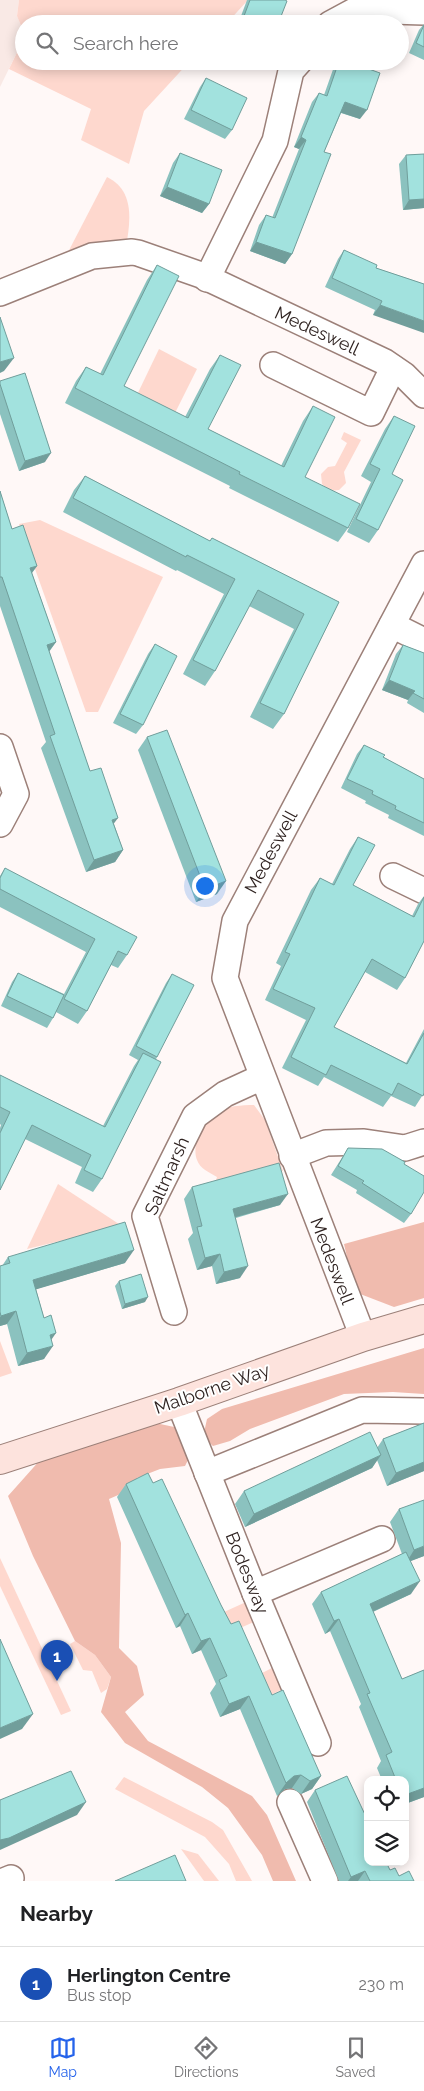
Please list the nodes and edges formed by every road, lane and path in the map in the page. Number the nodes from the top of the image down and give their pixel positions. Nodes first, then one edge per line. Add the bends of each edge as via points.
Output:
1 (424, 12) edge
2 (347, 15) edge
3 (292, 70) edge
4 (207, 279) junction
5 (0, 293) edge
6 (273, 365) dead end
7 (393, 368) junction
8 (423, 392) edge
9 (424, 564) edge
10 (392, 625) junction
11 (424, 641) edge
12 (0, 746) edge
13 (0, 824) edge
14 (393, 876) dead end
15 (424, 891) edge
16 (262, 1077) junction
17 (424, 1142) edge
18 (292, 1156) junction
19 (174, 1312) dead end
20 (424, 1319) edge
21 (363, 1337) junction
22 (178, 1402) junction
23 (424, 1412) edge
24 (0, 1460) edge
25 (207, 1473) junction
26 (382, 1539) dead end
27 (255, 1593) junction
28 (318, 1743) dead end
29 (290, 1802) dead end
30 (325, 1881) edge

1 - 2 street via 356,10
3 - 4 street via 275,141
4 - 5 street, Medeswell via 154,257 132,252 92,256
4 - 7 street, Medeswell
6 - 7 street via 371,413
7 - 8 street, Medeswell
9 - 10 street, Medeswell
10 - 11 street
10 - 16 street, Medeswell via 235,921 225,978
12 - 13 street via 16,794
14 - 15 street
16 - 18 street, Medeswell
16 - 19 street, Saltmarsh via 225,1094 195,1116 145,1216
17 - 18 street via 404,1148 364,1142 326,1143
18 - 21 street, Medeswell
20 - 21 street, Malborne Way
21 - 22 street, Malborne Way
22 - 24 street, Malborne Way
22 - 25 street, Bodesway
23 - 25 street via 362,1410
25 - 27 street, Bodesway
26 - 27 street
27 - 28 street, Bodesway
29 - 30 street

